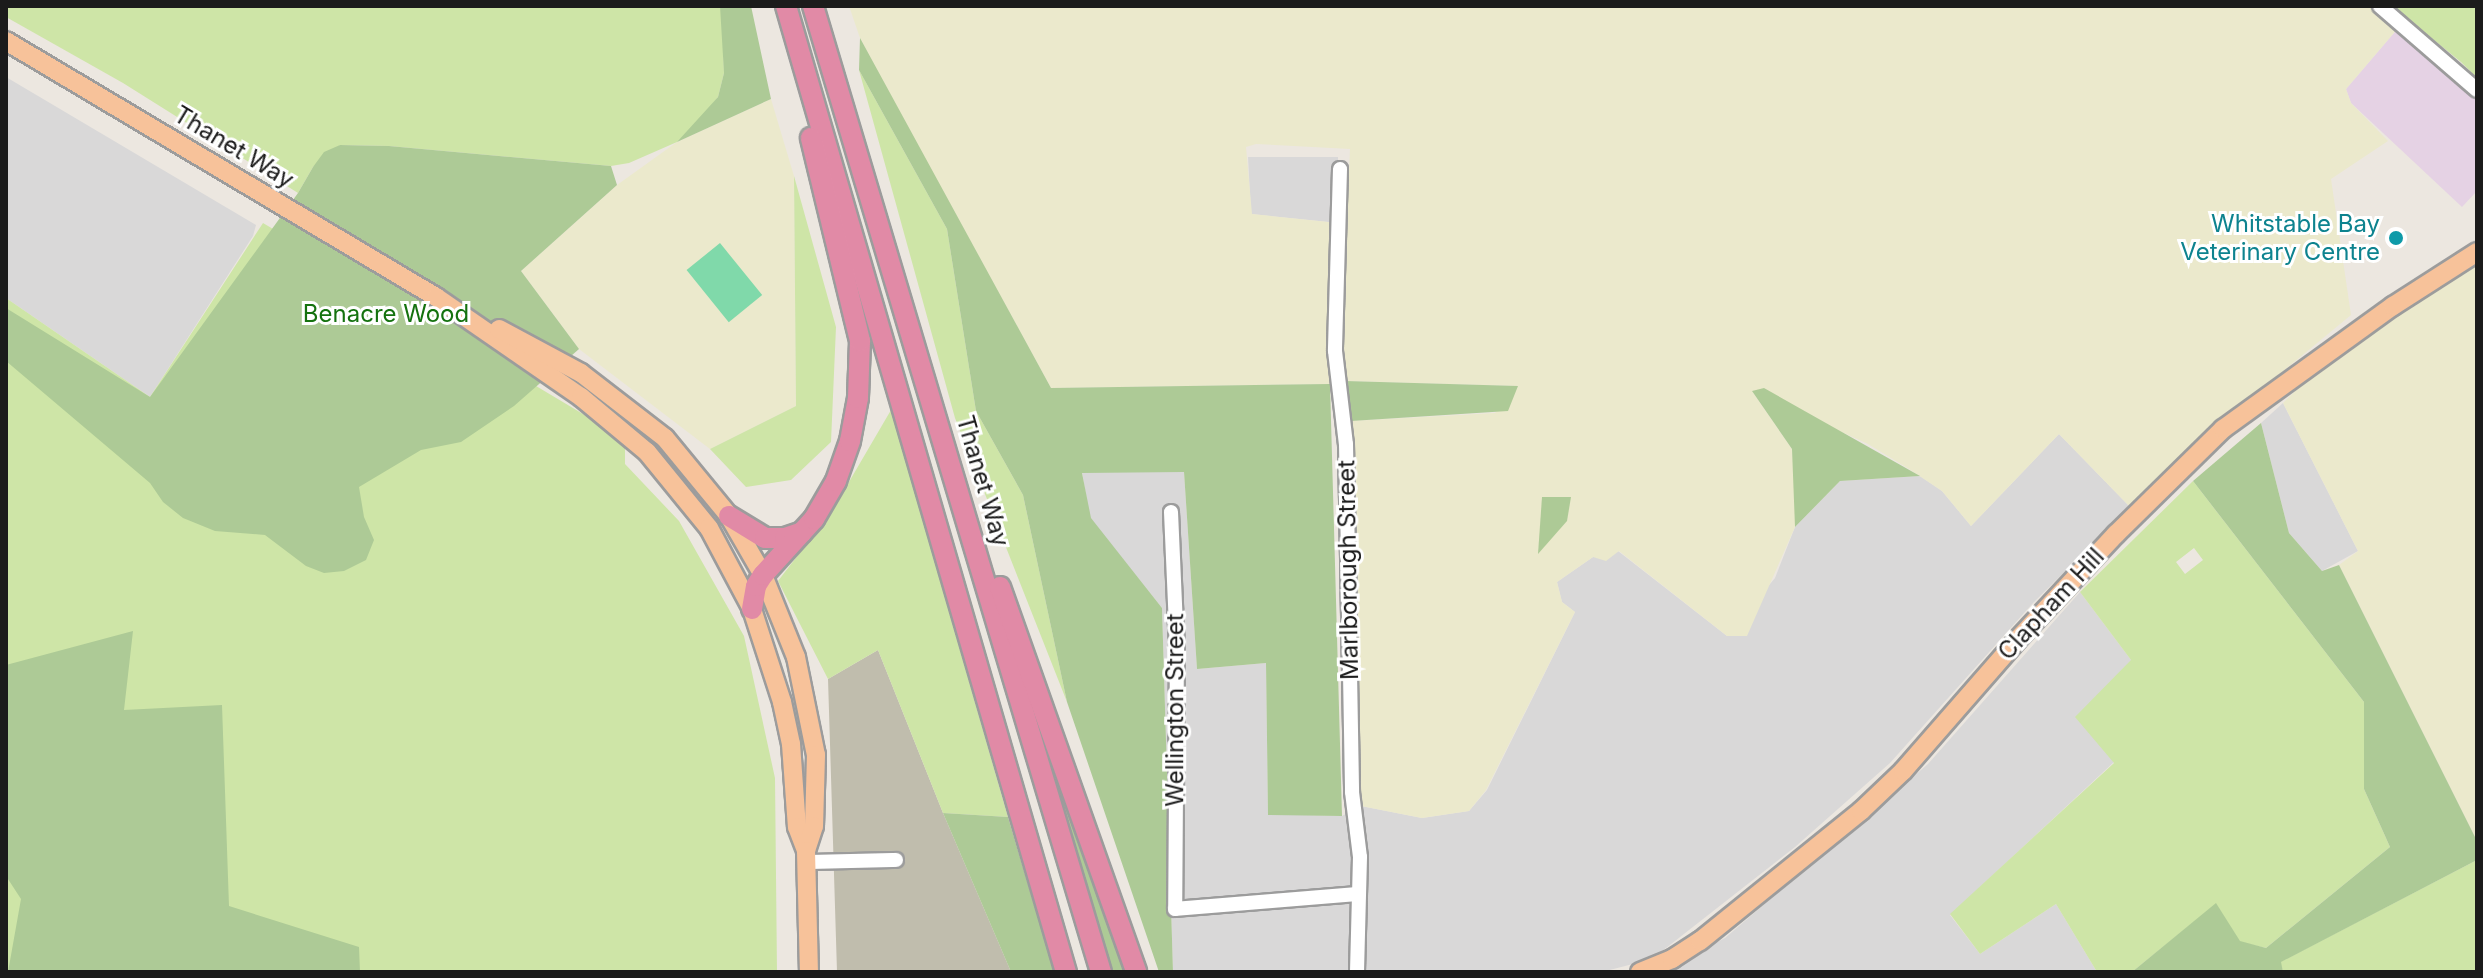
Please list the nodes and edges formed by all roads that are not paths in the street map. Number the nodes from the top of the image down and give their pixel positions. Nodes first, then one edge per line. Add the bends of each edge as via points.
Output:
1 (813, 6) edge
2 (2380, 6) edge
3 (789, 16) edge
4 (6, 41) edge
5 (2477, 90) edge
6 (1340, 169) dead end
7 (2477, 252) edge
8 (436, 297) junction
9 (947, 449) junction
10 (1171, 512) dead end
11 (729, 516) junction
12 (805, 530) junction
13 (763, 575) junction
14 (752, 609) junction
15 (806, 857) junction
16 (896, 860) dead end
17 (1356, 894) junction
18 (1646, 971) edge
19 (809, 972) edge
20 (1066, 972) edge
21 (1101, 972) edge
22 (1136, 972) edge
23 (1357, 972) edge

1 - 9 highway, Thanet Way
2 - 5 street
3 - 12 highway via 805,113 860,341 850,441 826,501
3 - 20 highway
4 - 8 main road, Thanet Way
6 - 17 street, Marlborough Street via 1335,351 1346,444 1352,792 1360,857
7 - 18 main road, Clapham Hill via 2223,429 2116,534 1861,811 1700,941
8 - 11 main road, Thanet Way via 553,356 605,389 676,449
8 - 14 main road, Thanet Way via 581,397 647,452 709,528
9 - 21 highway, Thanet Way
9 - 22 highway via 1030,666
10 - 17 street, Wellington Street via 1177,648 1175,909
11 - 12 highway via 765,538
11 - 13 main road, Thanet Way
12 - 13 highway
13 - 14 highway
13 - 15 main road, Thanet Way via 796,657 813,735 817,782
14 - 15 main road, Thanet Way via 782,702 797,827
15 - 16 street
15 - 19 main road, Thanet Way
17 - 23 street, Marlborough Street

